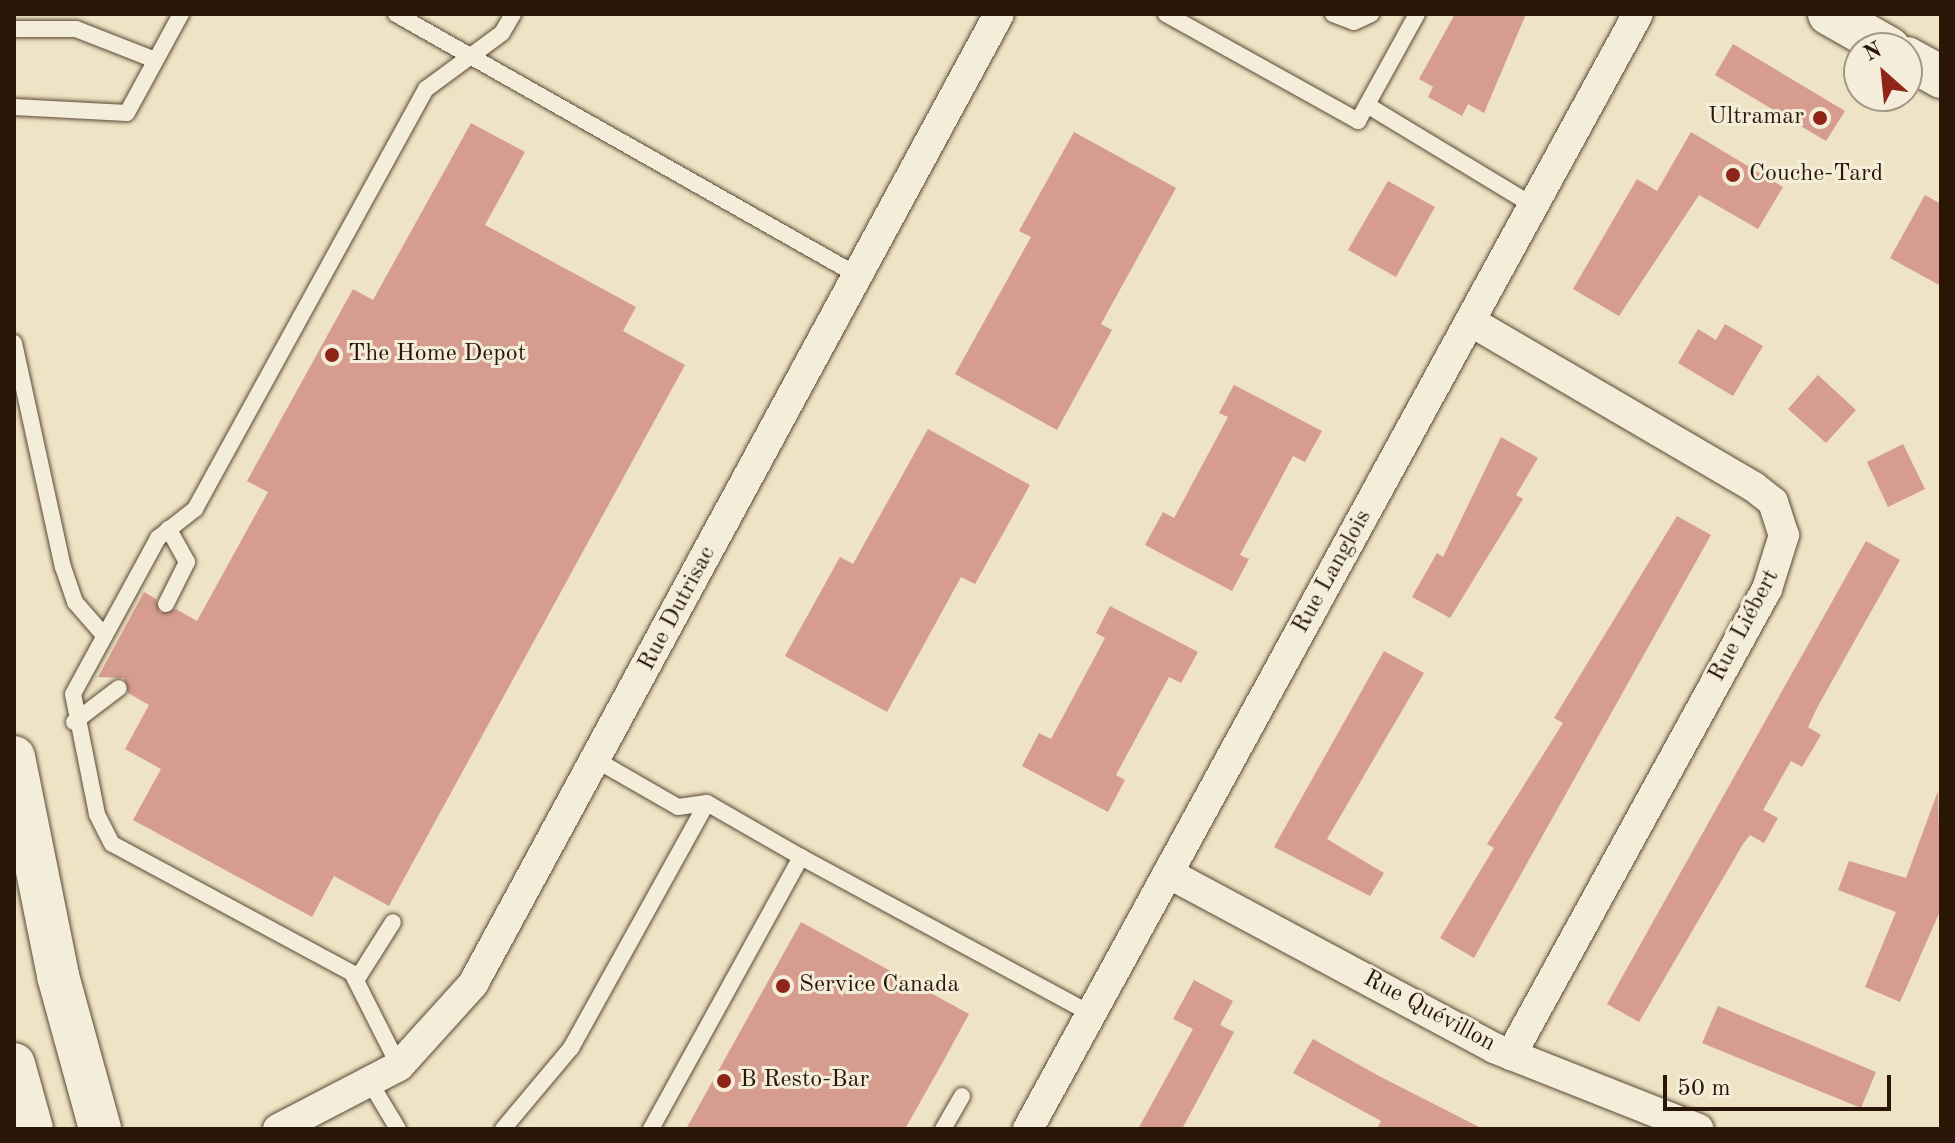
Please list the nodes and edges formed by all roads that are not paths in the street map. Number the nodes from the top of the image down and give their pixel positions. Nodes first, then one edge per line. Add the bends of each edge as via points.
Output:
1 (181, 14) edge
2 (396, 14) edge
3 (513, 14) edge
4 (999, 14) edge
5 (1166, 14) edge
6 (1333, 14) edge
7 (1370, 14) edge
8 (1417, 14) edge
9 (1638, 14) edge
10 (1829, 14) edge
11 (14, 29) edge
12 (1861, 32) edge
13 (472, 57) junction
14 (155, 60) junction
15 (1923, 67) edge
16 (1941, 77) edge
17 (1367, 105) junction
18 (14, 107) edge
19 (1534, 206) junction
20 (857, 275) junction
21 (1470, 321) junction
22 (14, 343) edge
23 (169, 529) junction
24 (166, 604) dead end
25 (102, 633) junction
26 (119, 688) dead end
27 (74, 722) junction
28 (14, 757) edge
29 (598, 761) junction
30 (707, 803) junction
31 (801, 857) junction
32 (26, 873) edge
33 (1168, 873) junction
34 (29, 916) edge
35 (393, 922) dead end
36 (357, 979) junction
37 (1091, 1014) junction
38 (1511, 1055) junction
39 (14, 1064) edge
40 (399, 1066) junction
41 (371, 1084) junction
42 (962, 1096) dead end
43 (32, 1129) edge
44 (100, 1129) edge
45 (278, 1129) edge
46 (398, 1129) edge
47 (503, 1129) edge
48 (651, 1129) edge
49 (943, 1129) edge
50 (1028, 1129) edge
51 (1699, 1129) edge

1 - 14 lane
2 - 13 lane
3 - 13 lane
4 - 20 street, Rue Dutrisac
5 - 17 lane via 1358,121
6 - 7 lane via 1354,22
8 - 17 lane
9 - 19 street, Rue Langlois
10 - 12 main road
11 - 14 lane via 76,29
13 - 20 lane
13 - 23 lane via 426,89 195,509
14 - 18 lane via 121,116
15 - 16 main road
17 - 19 lane
19 - 21 street, Rue Langlois
20 - 29 street, Rue Dutrisac
21 - 33 street, Rue Langlois
21 - 38 street, Rue Liébert via 1764,493 1784,535 1767,589
22 - 25 lane via 63,567 75,602
23 - 24 lane via 187,562
23 - 25 lane
25 - 27 lane via 73,694
26 - 27 lane
27 - 36 lane via 112,844
28 - 32 main road
29 - 30 lane via 678,807
29 - 40 street, Rue Dutrisac via 473,984
30 - 31 lane
30 - 47 lane via 571,1048
31 - 37 lane
31 - 48 lane
32 - 34 main road
33 - 37 street, Rue Langlois
33 - 38 street, Rue Quévillon
34 - 44 main road
35 - 36 lane
36 - 40 lane
37 - 50 street, Rue Langlois
38 - 51 street, Rue Quévillon
39 - 43 main road
40 - 41 street, Rue Dutrisac
41 - 45 street, Rue Dutrisac
41 - 46 lane
42 - 49 lane

